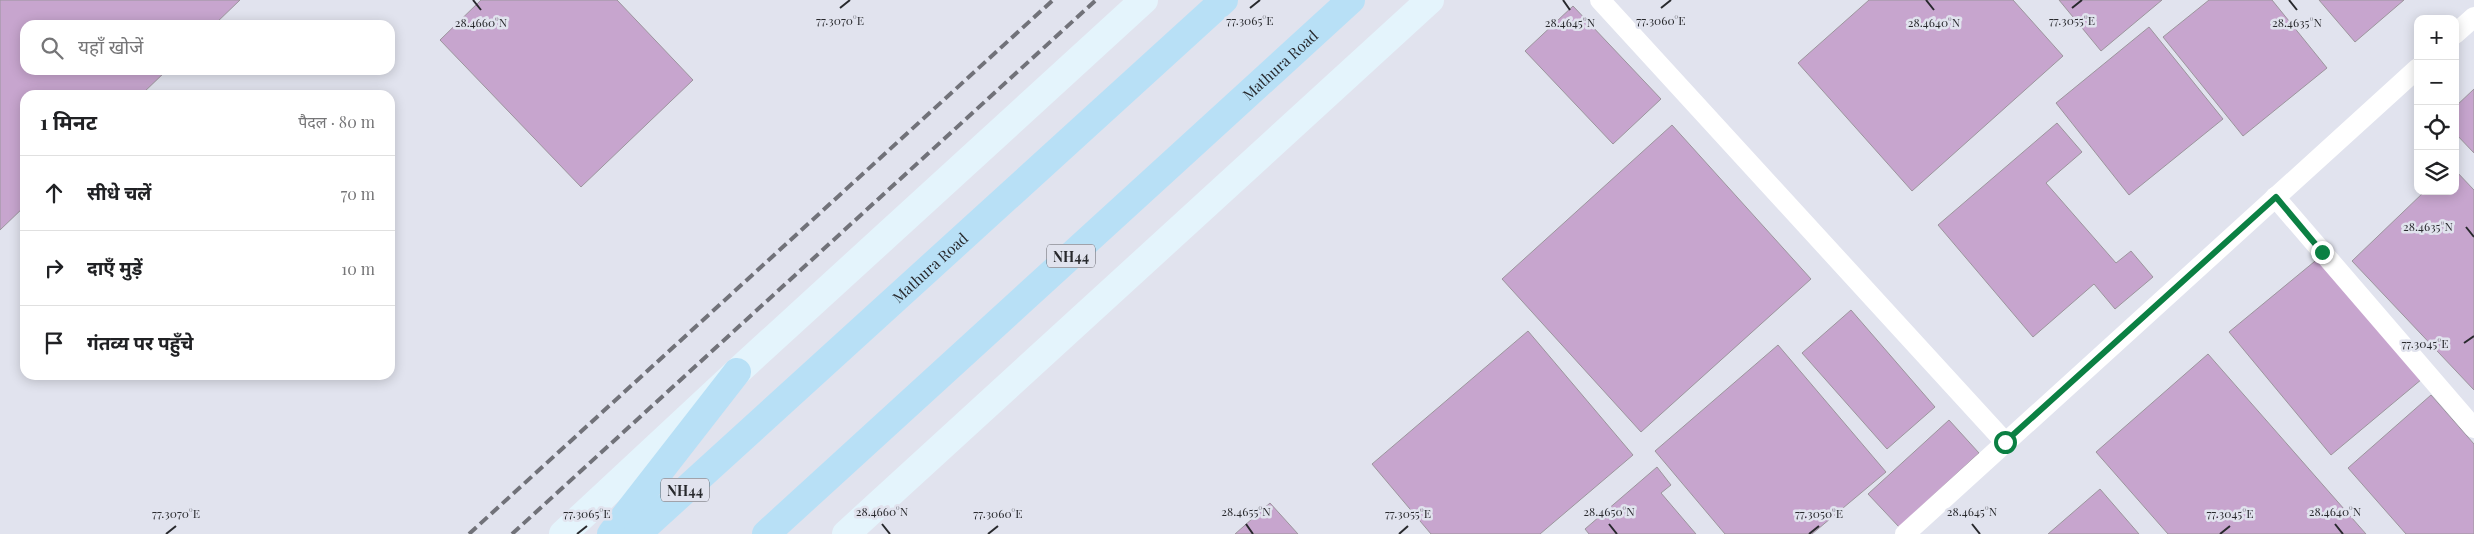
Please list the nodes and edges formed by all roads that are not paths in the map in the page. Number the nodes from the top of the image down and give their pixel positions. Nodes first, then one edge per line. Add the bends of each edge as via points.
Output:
1 (1144, 0) edge
2 (1224, 0) edge
3 (1351, 0) edge
4 (1430, 0) edge
5 (1600, 0) edge
6 (2474, 17) edge
7 (2459, 30) edge
8 (2414, 72) edge
9 (2276, 197) junction
10 (737, 372) junction
11 (2474, 428) edge
12 (2005, 442) junction
13 (563, 534) edge
14 (611, 534) edge
15 (637, 534) edge
16 (766, 534) edge
17 (846, 534) edge
18 (1905, 534) edge

1 - 10 main road
2 - 15 highway, Mathura Road / NH44
3 - 16 highway, Mathura Road / NH44
4 - 17 main road
5 - 12 lane
6 - 7 lane
8 - 9 lane
9 - 11 lane
9 - 12 lane
10 - 13 main road
10 - 14 highway
12 - 18 lane

